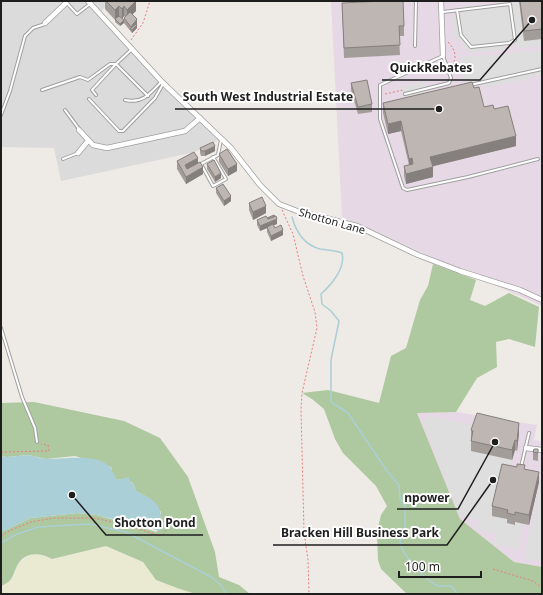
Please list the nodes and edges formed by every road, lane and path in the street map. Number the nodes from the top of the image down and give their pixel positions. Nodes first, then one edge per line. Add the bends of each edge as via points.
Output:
1 (150, 1) edge
2 (379, 1) edge
3 (416, 1) edge
4 (441, 1) edge
5 (65, 2) edge
6 (89, 2) edge
7 (509, 2) edge
8 (347, 3) edge
9 (457, 10) junction
10 (442, 12) junction
11 (45, 23) joint
12 (447, 36) dead end
13 (128, 43) junction
14 (415, 46) dead end
15 (133, 48) junction
16 (443, 56) junction
17 (116, 64) junction
18 (542, 69) edge
19 (448, 70) junction
20 (163, 82) junction
21 (450, 82) junction
22 (454, 86) edge
23 (466, 86) edge
24 (42, 90) dead end
25 (409, 93) junction
26 (405, 94) dead end
27 (96, 95) dead end
28 (380, 95) junction
29 (148, 96) junction
30 (89, 99) dead end
31 (125, 100) dead end
32 (65, 110) dead end
33 (1, 115) edge
34 (200, 118) junction
35 (79, 130) joint
36 (221, 138) junction
37 (88, 141) junction
38 (78, 153) joint
39 (214, 157) junction
40 (63, 159) dead end
41 (538, 160) dead end
42 (279, 204) junction
43 (542, 300) edge
44 (1, 328) edge
45 (528, 432) dead end
46 (37, 442) joint
47 (526, 448) junction
48 (542, 450) edge
49 (1, 452) edge
50 (516, 468) edge
51 (166, 530) dead end
52 (1, 536) edge
53 (493, 569) dead end
54 (542, 588) edge
55 (309, 594) edge

1 - 13 path via 139,29
2 - 8 lane
3 - 14 lane
4 - 10 street
5 - 6 lane via 76,14
5 - 11 street
6 - 13 street, Shotton Lane
7 - 9 lane
7 - 9 lane via 515,40 509,43 471,47 461,35
9 - 10 lane
10 - 16 street
11 - 33 lane via 33,28 25,36
12 - 19 path via 448,43 456,54 452,67
13 - 15 street, Shotton Lane
15 - 17 lane
15 - 20 street, Shotton Lane
16 - 19 lane
16 - 28 lane via 380,85
17 - 24 lane via 110,64 88,80 80,77
17 - 27 lane via 92,90
17 - 29 lane
18 - 23 lane
19 - 21 lane
20 - 29 lane
20 - 30 lane via 155,98 123,131 119,131
20 - 34 street, Shotton Lane
21 - 22 lane
21 - 25 lane
25 - 26 lane
25 - 28 path via 404,90
28 - 41 lane via 380,119 403,188 407,190
29 - 31 lane via 138,102
32 - 35 lane
34 - 36 street, Shotton Lane
34 - 37 street via 185,131 107,148
35 - 37 street
36 - 39 lane via 218,155
36 - 42 street, Shotton Lane
37 - 38 street
38 - 40 lane
39 - 39 lane via 226,179 213,186 200,164
42 - 43 street, Shotton Lane via 357,226 418,255
42 - 55 path via 293,234 315,312 317,328 302,393 301,409 304,532
44 - 46 lane via 22,397 35,428
45 - 47 lane
46 - 49 path via 48,445 49,451
47 - 48 street
47 - 50 lane via 521,469
51 - 52 path via 159,536 94,518 54,518 32,522
53 - 54 path via 533,581

